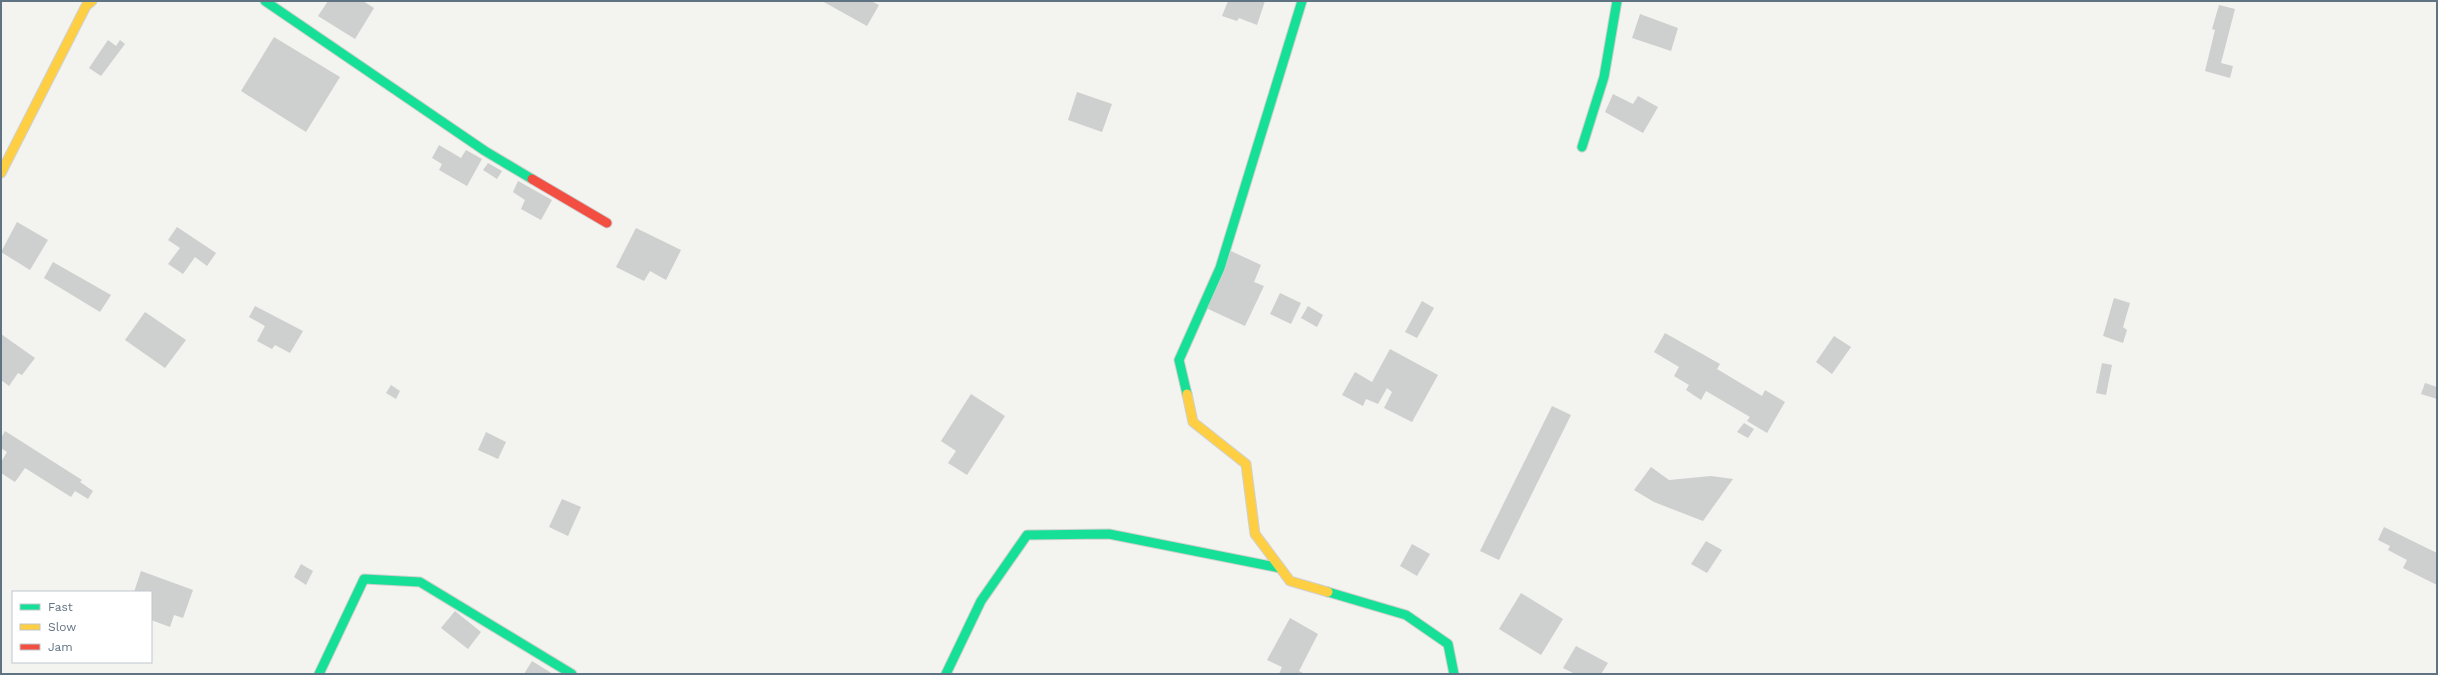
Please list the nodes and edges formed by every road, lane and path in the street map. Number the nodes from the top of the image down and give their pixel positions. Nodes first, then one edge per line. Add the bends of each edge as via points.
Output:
1 (92, 1) edge
2 (265, 1) edge
3 (1302, 1) edge
4 (1617, 1) edge
5 (1582, 147) dead end
6 (1, 173) edge
7 (607, 222) dead end
8 (1280, 568) junction
9 (319, 674) edge
10 (572, 674) edge
11 (946, 674) edge
12 (1454, 674) edge

1 - 6 street via 86,6
2 - 7 street via 485,151
3 - 8 street via 1220,268 1179,360 1193,422 1246,464 1255,534
4 - 5 street via 1604,77
8 - 11 street via 1108,534 1027,535 981,601
8 - 12 street via 1290,581 1406,615 1448,644
9 - 10 street via 364,579 420,582

